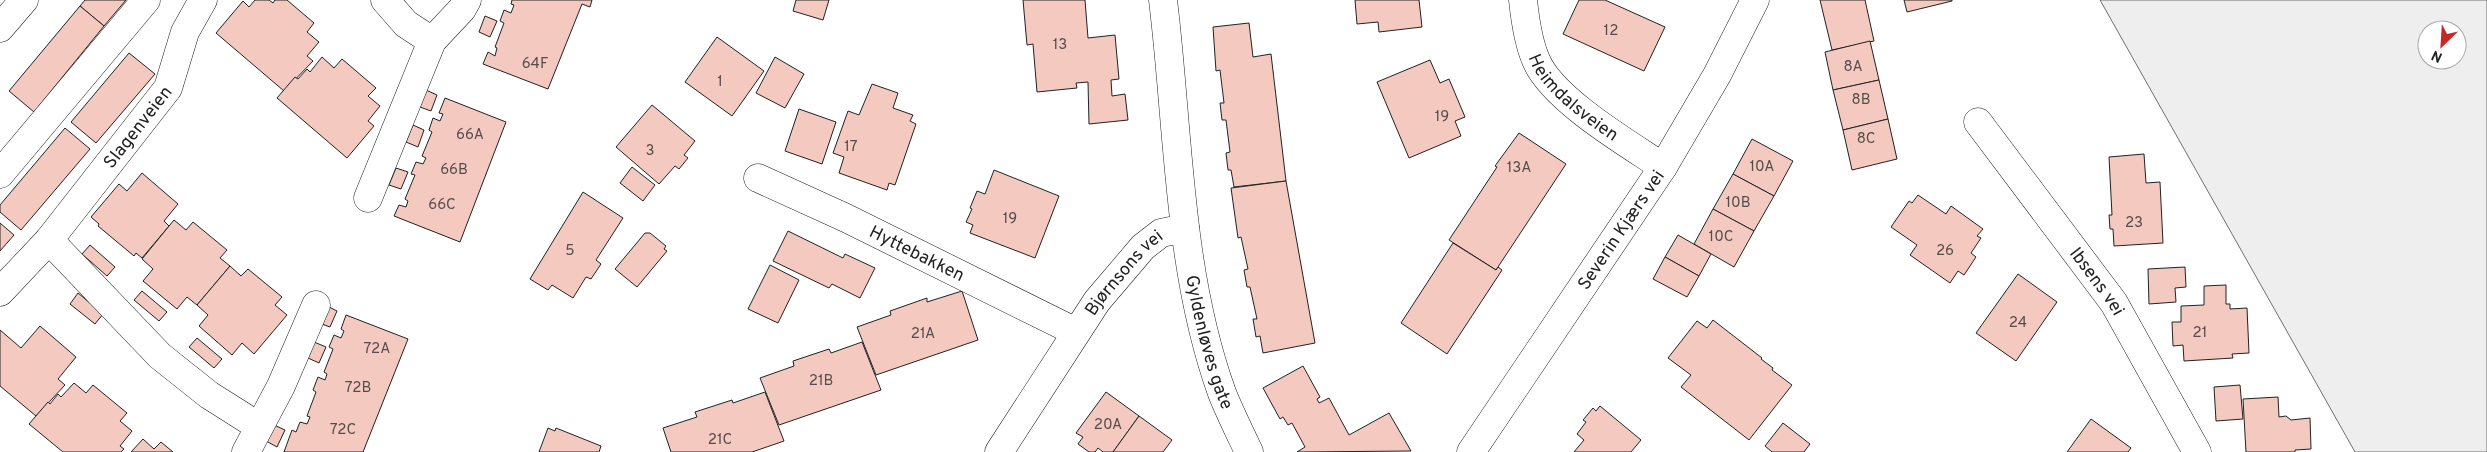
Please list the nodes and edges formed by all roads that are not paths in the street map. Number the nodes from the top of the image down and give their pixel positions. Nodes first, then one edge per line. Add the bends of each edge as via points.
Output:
1 (24, 0) edge
2 (146, 0) edge
3 (203, 0) edge
4 (385, 0) edge
5 (467, 0) edge
6 (1163, 0) edge
7 (1523, 0) edge
8 (1755, 0) edge
9 (0, 28) edge
10 (432, 41) junction
11 (1978, 122) dead end
12 (1662, 167) junction
13 (0, 174) edge
14 (758, 178) dead end
15 (368, 198) dead end
16 (1186, 228) junction
17 (48, 240) junction
18 (0, 292) edge
19 (316, 305) dead end
20 (1076, 332) junction
21 (258, 426) junction
22 (246, 452) edge
23 (999, 452) edge
24 (1249, 452) edge
25 (1471, 452) edge
26 (2197, 452) edge

1 - 9 street
2 - 13 street
3 - 17 street, Slagenveien via 185,32 168,88
4 - 10 street via 406,24
5 - 10 street
6 - 16 street, Bjørnsons vei
7 - 12 street, Heimdalsveien via 1535,59 1546,78 1589,118
8 - 12 street, Severin Kjærs vei via 1717,75
10 - 15 street
11 - 26 street, Ibsens vei via 2114,303
12 - 25 street, Severin Kjærs vei
14 - 20 street, Hyttebakken
16 - 20 street, Bjørnsons vei via 1161,233 1143,247 1097,301
16 - 24 street, Gyldenløves gate via 1200,312 1222,393
17 - 18 street, Slagenveien
17 - 21 street via 160,356 209,395
19 - 21 street via 281,386
20 - 23 street, Bjørnsons vei
21 - 22 street

